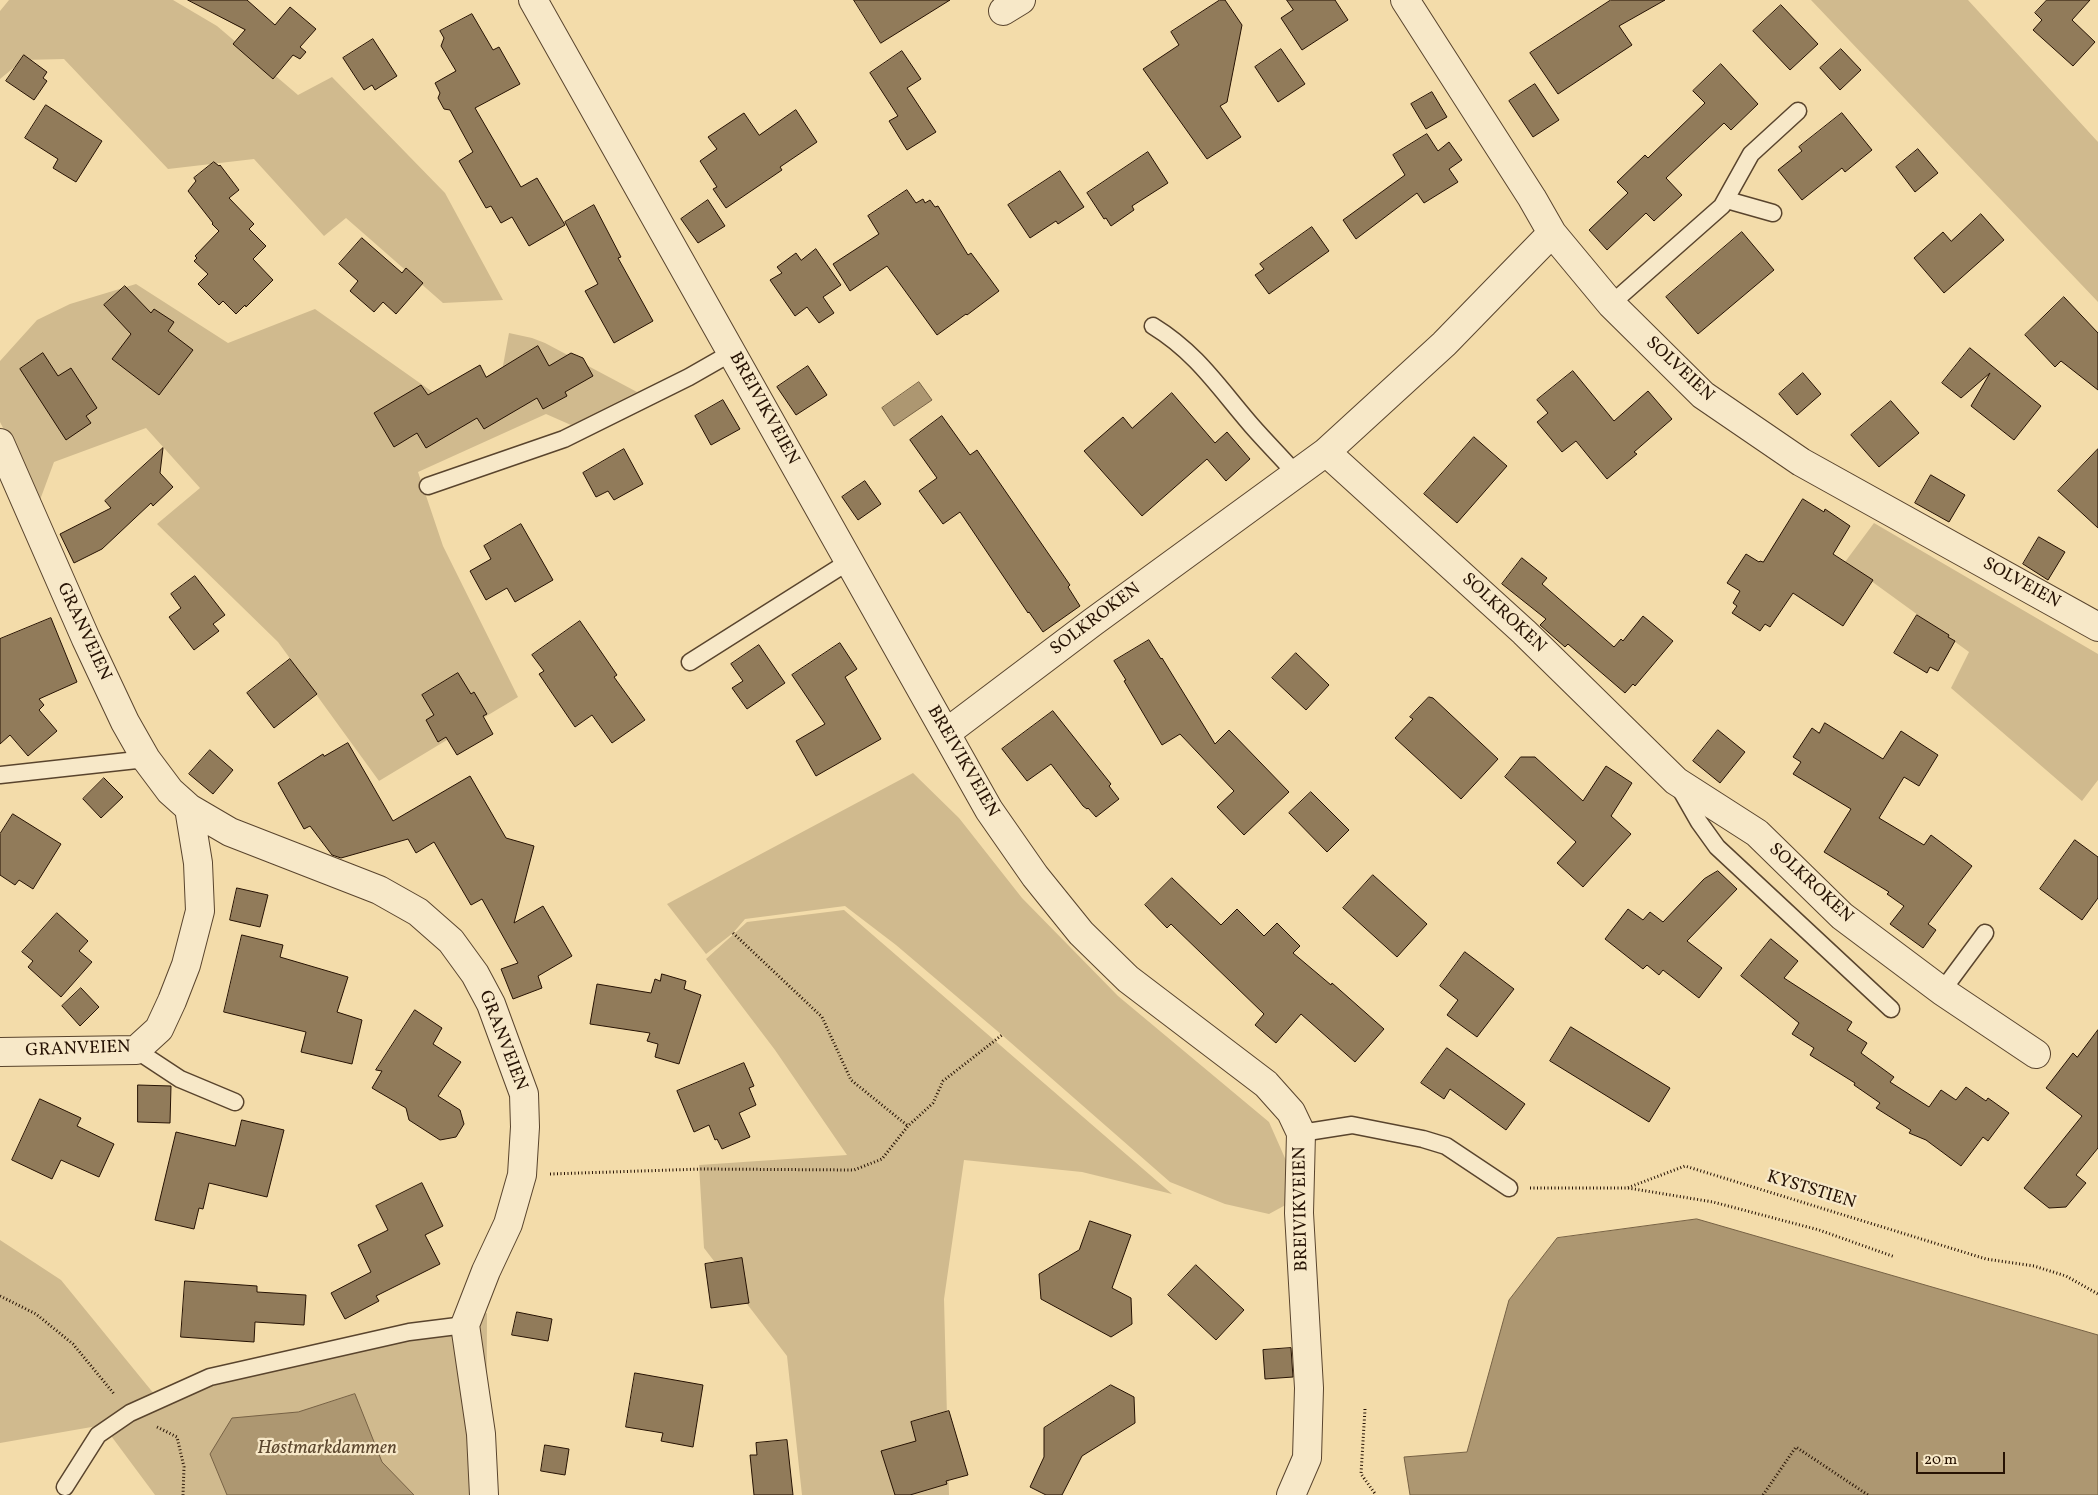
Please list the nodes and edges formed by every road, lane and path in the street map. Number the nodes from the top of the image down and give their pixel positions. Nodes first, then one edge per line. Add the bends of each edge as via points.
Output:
1 (533, 0) edge
2 (1405, 0) edge
3 (1798, 111) dead end
4 (1727, 200) junction
5 (1773, 213) dead end
6 (1552, 233) junction
7 (1611, 304) junction
8 (1153, 326) dead end
9 (731, 353) junction
10 (0, 443) edge
11 (1326, 452) junction
12 (1296, 474) junction
13 (428, 486) dead end
14 (848, 562) junction
15 (2098, 627) edge
16 (690, 662) dead end
17 (946, 733) junction
18 (146, 759) junction
19 (0, 775) edge
20 (1676, 781) junction
21 (189, 808) junction
22 (733, 933) dead end
23 (1985, 933) dead end
24 (1942, 991) junction
25 (1890, 1009) dead end
26 (1002, 1034) dead end
27 (136, 1050) junction
28 (0, 1052) edge
29 (2036, 1054) dead end
30 (235, 1102) dead end
31 (908, 1126) junction
32 (1301, 1133) junction
33 (522, 1175) junction
34 (1510, 1188) joint
35 (1628, 1188) junction
36 (1895, 1258) dead end
37 (2098, 1294) edge
38 (0, 1296) edge
39 (465, 1325) junction
40 (1365, 1409) dead end
41 (130, 1413) junction
42 (65, 1487) dead end
43 (183, 1495) edge
44 (484, 1495) edge
45 (1291, 1495) edge
46 (1376, 1495) edge
47 (1764, 1495) edge
48 (1868, 1495) edge

1 - 9 street, BREIVIKVEIEN
2 - 6 street, SOLVEIEN
3 - 4 lane via 1751,154
4 - 5 lane
4 - 7 lane
6 - 7 street, SOLVEIEN
6 - 11 street, SOLKROKEN via 1444,344
7 - 15 street, SOLVEIEN via 1703,395 1801,462
8 - 12 lane via 1174,339 1199,362
9 - 13 lane via 564,439
9 - 14 street, BREIVIKVEIEN
10 - 18 street, GRANVEIEN via 86,639
11 - 12 street, SOLKROKEN
11 - 20 street, SOLKROKEN via 1524,632
12 - 17 street, SOLKROKEN
14 - 16 lane
14 - 17 street, BREIVIKVEIEN
17 - 32 street, BREIVIKVEIEN via 988,810 1081,933 1128,979 1266,1084 1291,1112
18 - 19 lane
18 - 21 street, GRANVEIEN via 170,791
20 - 24 street, SOLKROKEN via 1757,834 1842,916
20 - 25 lane, SOLKROKEN via 1717,847
21 - 27 street, GRANVEIEN via 198,863 200,911 172,1002 158,1029
21 - 33 street, GRANVEIEN via 230,832 378,890 418,912 451,941 475,974 491,1004 524,1094
22 - 31 path via 822,1017 851,1080
23 - 24 lane
24 - 29 street, SOLKROKEN
26 - 31 path via 943,1082 934,1103
27 - 28 street, GRANVEIEN
27 - 30 lane via 180,1079
31 - 33 path via 882,1159 854,1170 702,1169
32 - 34 lane via 1352,1125 1423,1139 1446,1146
32 - 45 street, BREIVIKVEIEN via 1299,1213 1309,1388 1306,1458
33 - 39 street, GRANVEIEN via 508,1224
34 - 35 path, KYSTSTIEN
35 - 36 path via 1713,1202 1819,1230
35 - 37 path, KYSTSTIEN via 1686,1166 1986,1259 2034,1266 2066,1276
38 - 41 path via 36,1314 73,1344
39 - 41 lane via 409,1332 210,1377
39 - 44 street, GRANVEIEN via 481,1434
40 - 46 path via 1361,1474
41 - 42 lane via 98,1435
41 - 43 path via 177,1437 184,1467
47 - 48 path via 1796,1447

